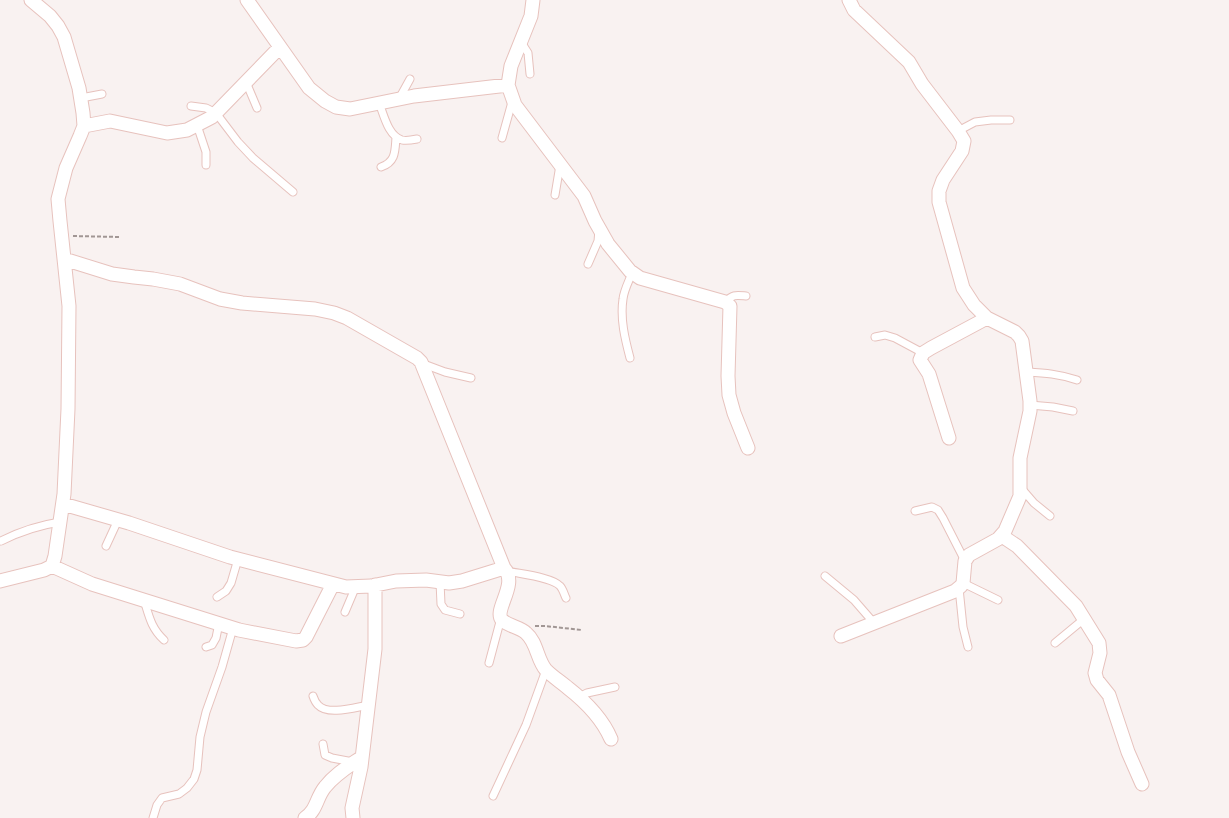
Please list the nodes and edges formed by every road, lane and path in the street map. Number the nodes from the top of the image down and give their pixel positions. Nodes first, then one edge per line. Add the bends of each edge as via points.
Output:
1 (31, 0) edge
2 (247, 0) edge
3 (533, 0) edge
4 (849, 0) edge
5 (521, 42) junction
6 (280, 47) junction
7 (530, 74) dead end
8 (410, 79) dead end
9 (246, 82) junction
10 (508, 84) junction
11 (102, 94) dead end
12 (81, 98) junction
13 (399, 99) junction
14 (513, 100) junction
15 (379, 103) junction
16 (191, 106) dead end
17 (257, 108) dead end
18 (216, 113) junction
19 (1010, 120) dead end
20 (197, 125) junction
21 (84, 126) junction
22 (958, 131) junction
23 (396, 137) junction
24 (502, 138) dead end
25 (417, 139) dead end
26 (206, 165) dead end
27 (560, 165) junction
28 (381, 167) dead end
29 (293, 192) dead end
30 (555, 195) dead end
31 (599, 228) junction
32 (62, 236) junction
33 (120, 237) dead end
34 (64, 259) junction
35 (588, 264) dead end
36 (632, 273) junction
37 (746, 296) dead end
38 (725, 302) junction
39 (987, 318) junction
40 (875, 337) dead end
41 (923, 353) junction
42 (630, 358) dead end
43 (421, 362) junction
44 (1027, 372) junction
45 (471, 378) dead end
46 (1077, 380) dead end
47 (1030, 405) junction
48 (1073, 411) dead end
49 (949, 438) dead end
50 (748, 448) dead end
51 (1021, 488) junction
52 (63, 504) junction
53 (915, 511) dead end
54 (1050, 516) dead end
55 (118, 520) junction
56 (60, 522) junction
57 (1002, 536) junction
58 (1, 541) edge
59 (106, 546) dead end
60 (238, 559) junction
61 (965, 561) junction
62 (52, 566) junction
63 (506, 570) junction
64 (825, 576) dead end
65 (0, 581) edge
66 (440, 582) junction
67 (333, 584) junction
68 (375, 585) junction
69 (961, 585) junction
70 (356, 586) junction
71 (217, 597) dead end
72 (566, 598) dead end
73 (144, 600) junction
74 (998, 600) dead end
75 (345, 612) dead end
76 (460, 614) dead end
77 (501, 618) junction
78 (1084, 619) junction
79 (874, 622) junction
80 (219, 623) junction
81 (233, 628) junction
82 (519, 629) junction
83 (582, 630) dead end
84 (841, 636) dead end
85 (164, 640) dead end
86 (1055, 643) dead end
87 (206, 647) dead end
88 (968, 647) dead end
89 (489, 663) dead end
90 (546, 670) junction
91 (615, 687) dead end
92 (313, 696) dead end
93 (579, 697) junction
94 (369, 705) junction
95 (611, 739) dead end
96 (323, 744) dead end
97 (359, 760) junction
98 (1142, 784) dead end
99 (493, 796) dead end
100 (309, 817) edge
101 (153, 818) edge
102 (353, 818) edge

1 - 12 street via 50,16 64,37
2 - 6 street
3 - 5 street via 531,16
4 - 22 street via 854,10 909,62 922,84
5 - 7 lane via 528,53
5 - 10 street
6 - 9 street
6 - 15 street via 309,88 325,101 336,107 350,109
8 - 13 lane
9 - 17 lane
9 - 18 street
10 - 13 street
10 - 14 street
11 - 12 lane
12 - 21 street
13 - 15 street
14 - 24 lane
14 - 27 street
15 - 23 lane
16 - 18 lane via 206,108
18 - 20 street
18 - 29 lane via 253,158
19 - 22 lane via 975,122
20 - 21 street via 187,130 167,133 110,121
20 - 26 lane via 206,152
21 - 32 street via 66,168 58,199
22 - 39 street via 964,141 962,151 943,180 939,202 963,288 974,305
23 - 25 lane via 403,140
23 - 28 lane via 393,160
27 - 30 lane
27 - 31 street via 584,196
31 - 35 lane via 598,241
31 - 36 street via 608,244
32 - 33 path
32 - 34 street
34 - 43 street via 112,274 153,278 180,284 220,299 334,313 347,318
34 - 52 street via 69,306 68,409
36 - 38 street via 652,282
36 - 42 lane via 623,298 622,312
37 - 38 lane via 730,296
38 - 50 street via 730,306 729,395
39 - 41 street
39 - 44 street via 1019,336
40 - 41 lane via 885,335
41 - 49 street via 920,360 929,374
43 - 45 lane via 445,372
43 - 63 street
44 - 46 lane via 1064,375
44 - 47 street
47 - 48 lane
47 - 51 street via 1020,458
51 - 54 lane
51 - 57 street via 1020,496
52 - 55 street
52 - 56 street
53 - 61 lane via 932,507 938,510
55 - 59 lane
55 - 60 street
56 - 58 lane
56 - 62 street
57 - 61 street via 969,555
57 - 78 street via 1017,546 1041,569 1076,606
60 - 67 street
60 - 71 lane via 231,583 226,591
61 - 69 street
62 - 65 street
62 - 73 street via 92,584
63 - 66 street via 462,581
63 - 72 lane via 552,581 560,586
63 - 77 street via 509,581 500,610
64 - 79 lane via 854,600
66 - 68 street via 396,581
66 - 76 lane via 441,604 445,610
67 - 70 street
67 - 81 street via 303,640 296,641
68 - 70 street
68 - 94 street via 375,649
69 - 74 lane
69 - 79 street via 955,591
69 - 88 lane via 963,627
70 - 75 lane
73 - 80 street
73 - 85 lane via 150,621
77 - 82 street
77 - 89 lane
78 - 86 lane
78 - 98 street via 1099,643 1100,653 1095,673 1097,680 1109,695 1128,752
79 - 84 street
80 - 81 street
80 - 87 lane via 216,638 212,645
81 - 101 lane via 206,712 194,779 188,788 179,794 162,798
82 - 83 path via 545,626
82 - 90 street via 531,637
90 - 93 street
90 - 99 lane via 523,732
91 - 93 lane
92 - 94 lane via 318,705 325,710
93 - 95 street via 594,711
94 - 97 street
96 - 97 lane via 326,755 332,758
97 - 100 street via 330,781
97 - 102 street via 352,808

